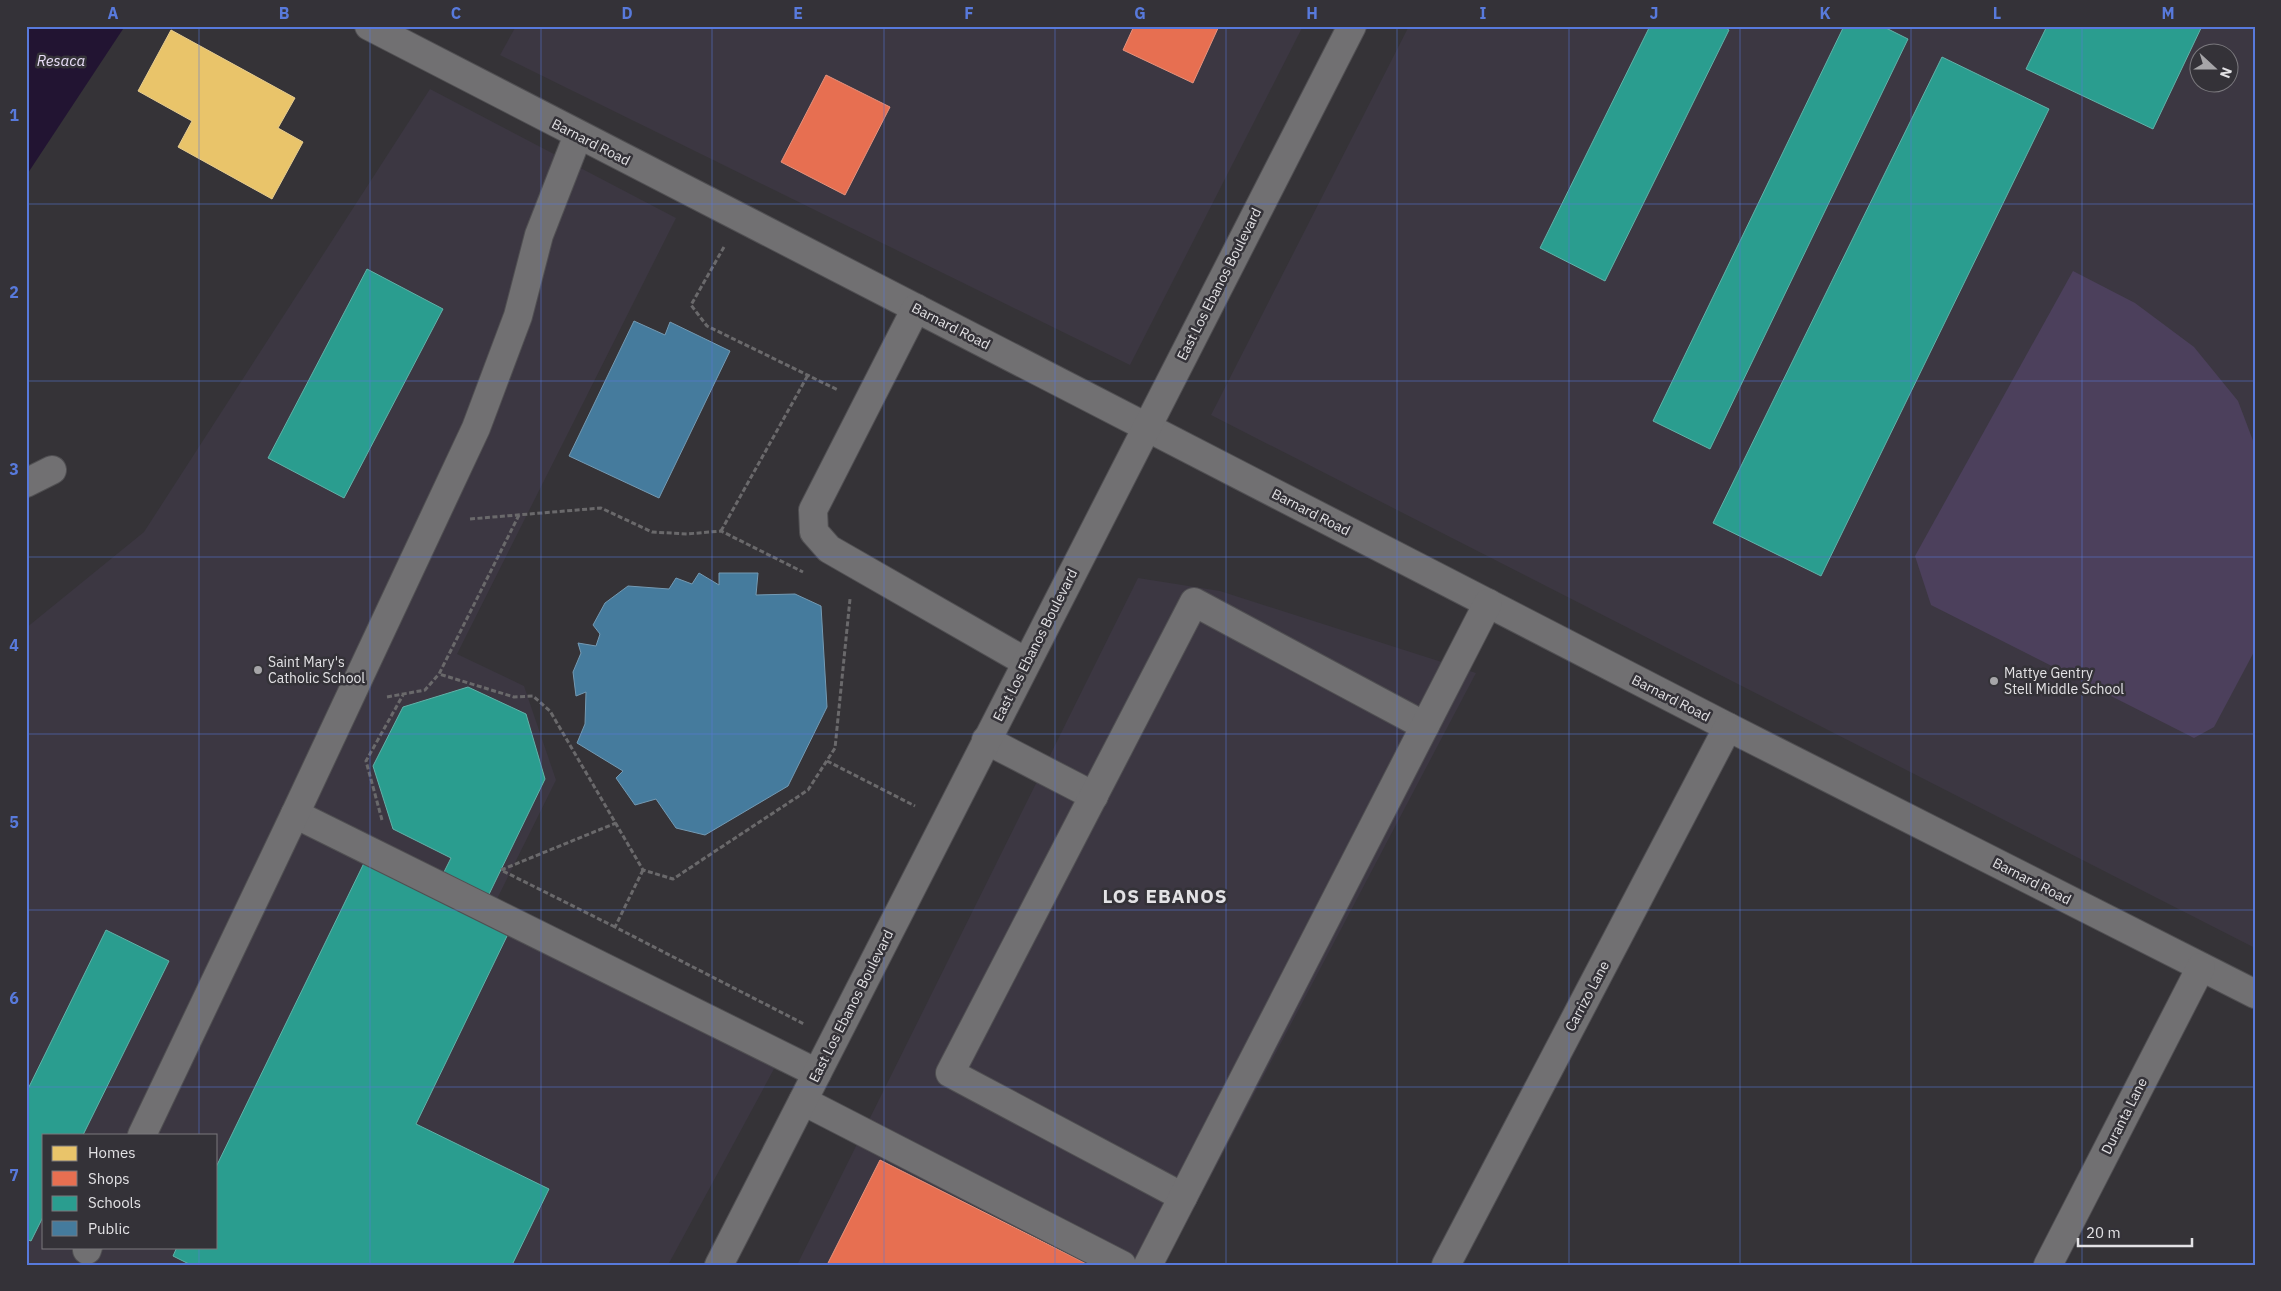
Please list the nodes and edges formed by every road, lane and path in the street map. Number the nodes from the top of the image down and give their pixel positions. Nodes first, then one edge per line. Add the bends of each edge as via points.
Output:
1 (369, 26) edge
2 (1352, 26) edge
3 (578, 135) junction
4 (740, 218) junction
5 (916, 308) junction
6 (808, 375) junction
7 (867, 404) junction
8 (1146, 426) junction
9 (52, 470) dead end
10 (26, 483) edge
11 (520, 515) junction
12 (432, 522) junction
13 (721, 531) junction
14 (807, 574) dead end
15 (898, 588) junction
16 (1488, 603) junction
17 (1026, 662) junction
18 (439, 674) junction
19 (403, 694) junction
20 (346, 705) junction
21 (1426, 726) junction
22 (1728, 727) junction
23 (986, 740) junction
24 (827, 761) junction
25 (1094, 796) junction
26 (295, 814) junction
27 (945, 821) junction
28 (616, 823) junction
29 (384, 826) dead end
30 (643, 870) junction
31 (615, 927) junction
32 (2201, 967) junction
33 (2255, 994) edge
34 (834, 1039) junction
35 (816, 1073) junction
36 (803, 1100) junction
37 (142, 1134) edge
38 (1183, 1197) junction
39 (719, 1265) edge
40 (1122, 1265) edge
41 (1148, 1265) edge
42 (1446, 1265) edge
43 (2048, 1265) edge

1 - 3 street, Barnard Road
2 - 8 street, East Los Ebanos Boulevard
3 - 4 street, Barnard Road
3 - 12 street via 539,235 515,325 476,428
4 - 5 street, Barnard Road
4 - 6 path via 691,305 707,326
5 - 7 street
5 - 8 street, Barnard Road
6 - 7 path
6 - 13 path
7 - 15 street via 813,510 814,532 830,549
8 - 16 street, Barnard Road
8 - 17 street, East Los Ebanos Boulevard
9 - 10 street
11 - 12 path
11 - 13 path via 601,508 652,532 687,534
11 - 18 path
12 - 20 street
13 - 14 path
15 - 17 street
15 - 24 path via 876,609 850,596 835,748
16 - 21 street
16 - 22 street, Barnard Road
17 - 23 street, East Los Ebanos Boulevard
18 - 19 path via 425,690
18 - 28 path via 514,697 533,696 550,711
19 - 20 path
19 - 29 path via 366,762
20 - 26 street
21 - 25 street via 1194,602
21 - 38 street
22 - 32 street, Barnard Road
22 - 42 street, Carrizo Lane
23 - 25 street
23 - 27 street, East Los Ebanos Boulevard
24 - 27 path
24 - 30 path via 808,790 673,879
25 - 38 street via 950,1073
26 - 35 street
26 - 37 street
27 - 34 street, East Los Ebanos Boulevard
28 - 30 path
28 - 31 path via 501,870
30 - 31 path
31 - 34 path
32 - 33 street, Barnard Road
32 - 43 street, Duranta Lane
34 - 35 street, East Los Ebanos Boulevard
35 - 36 street, East Los Ebanos Boulevard
36 - 39 street, East Los Ebanos Boulevard
36 - 40 street
38 - 41 street

